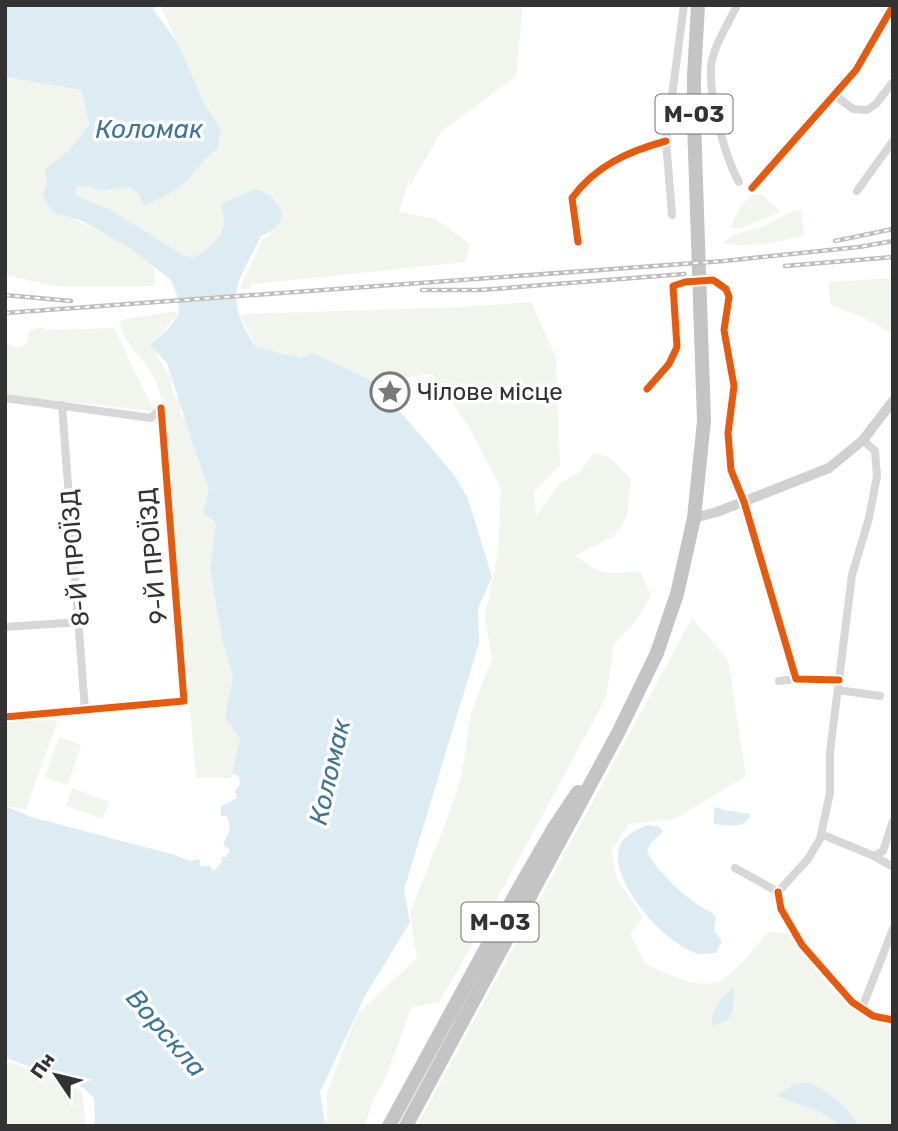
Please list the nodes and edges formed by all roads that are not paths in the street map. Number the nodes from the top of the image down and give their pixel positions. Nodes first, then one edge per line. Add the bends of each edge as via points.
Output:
1 (684, 5) edge
2 (698, 5) edge
3 (737, 5) edge
4 (893, 6) edge
5 (893, 82) edge
6 (836, 96) junction
7 (666, 141) junction
8 (893, 141) edge
9 (739, 183) dead end
10 (752, 188) dead end
11 (857, 191) dead end
12 (672, 215) dead end
13 (578, 242) dead end
14 (647, 389) dead end
15 (5, 398) edge
16 (893, 401) edge
17 (62, 405) junction
18 (863, 440) junction
19 (744, 502) junction
20 (694, 518) junction
21 (80, 622) junction
22 (5, 628) edge
23 (796, 679) junction
24 (839, 680) junction
25 (779, 681) dead end
26 (838, 691) junction
27 (880, 695) dead end
28 (85, 710) junction
29 (5, 717) edge
30 (618, 733) junction
31 (893, 821) edge
32 (821, 834) junction
33 (874, 856) junction
34 (893, 867) edge
35 (735, 868) dead end
36 (778, 892) junction
37 (893, 929) edge
38 (862, 1008) junction
39 (893, 1020) edge
40 (391, 1122) edge
41 (406, 1126) edge

1 - 7 street
2 - 20 highway, М-03 via 694,76 704,421
3 - 9 street via 710,69 724,147
4 - 6 street via 856,71
5 - 6 street via 867,110 853,109
6 - 10 street
7 - 12 street
7 - 13 street via 615,159 582,185 572,198
8 - 11 street
14 - 19 street via 677,347 673,286 713,280 726,289 724,330 734,386 728,451
15 - 17 street
16 - 18 street
17 - 21 street, 8-Й ПРОЇЗД
17 - 28 street, 9-Й ПРОЇЗД via 151,418 161,408 184,701
18 - 19 street via 829,468
18 - 24 street via 875,451 877,476 852,575
19 - 20 street
19 - 23 street
20 - 30 highway, М-03 via 677,594 657,653
21 - 22 street
21 - 28 street, 8-Й ПРОЇЗД
23 - 24 street
23 - 25 street
24 - 26 street
26 - 27 street
26 - 32 street via 830,793
28 - 29 street
30 - 40 highway, М-03 via 552,831
30 - 41 highway, М-03
31 - 33 street via 883,850
32 - 33 street
32 - 36 street via 808,859
33 - 34 street
35 - 36 street
36 - 38 street via 780,909 802,945
37 - 38 street
38 - 39 street

